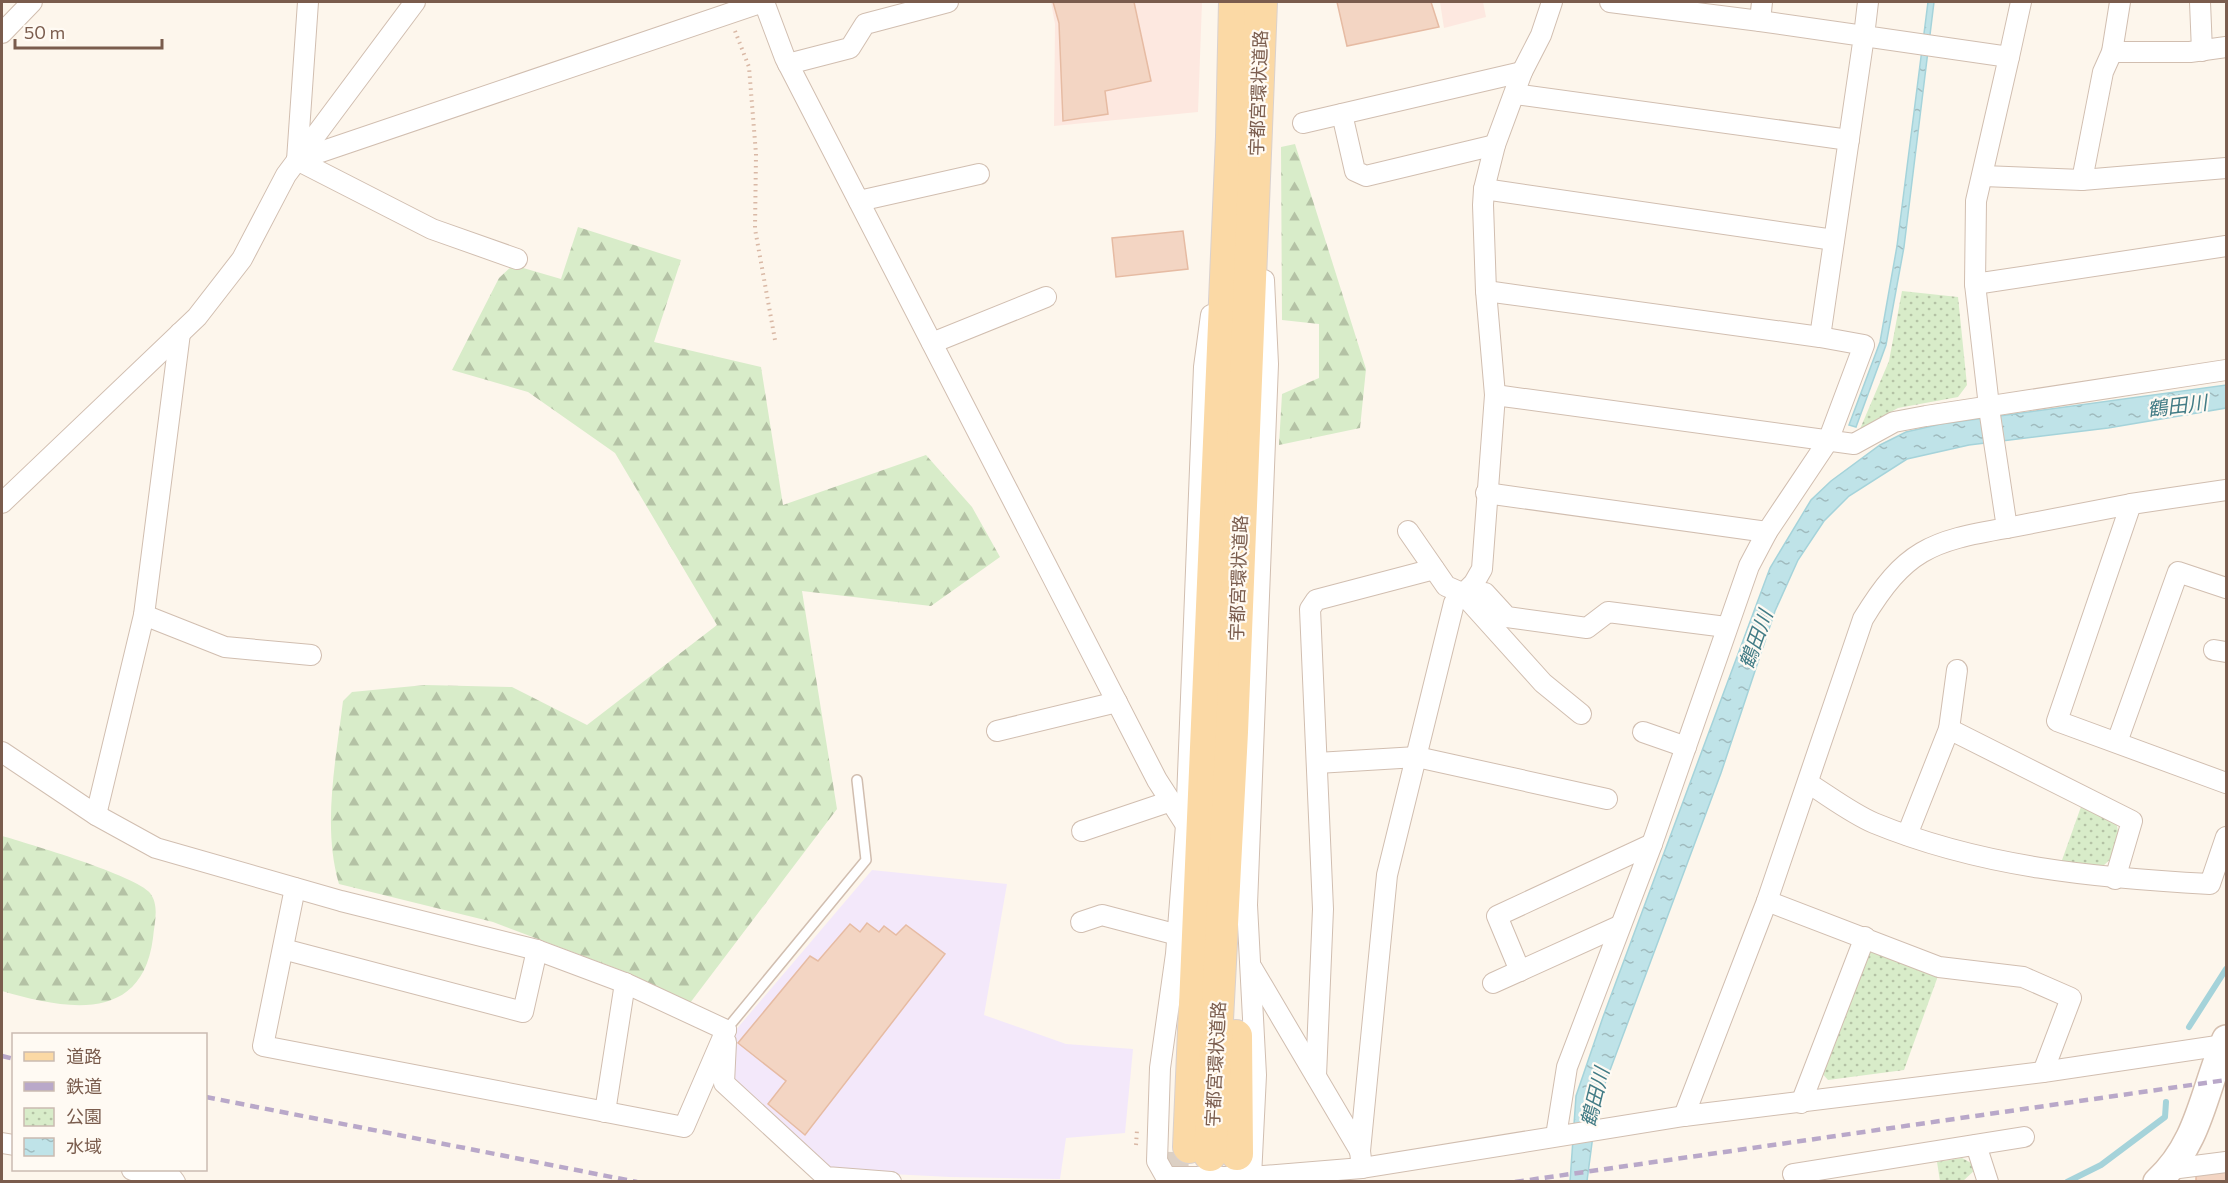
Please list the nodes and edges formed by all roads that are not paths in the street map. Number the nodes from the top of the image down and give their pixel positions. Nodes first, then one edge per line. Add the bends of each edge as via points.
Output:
1 (32, 2) edge
2 (308, 2) edge
3 (415, 2) edge
4 (763, 2) edge
5 (948, 2) edge
6 (1235, 2) edge
7 (1262, 2) edge
8 (1552, 2) edge
9 (1610, 2) edge
10 (1868, 2) edge
11 (2021, 2) edge
12 (2120, 2) edge
13 (2200, 2) edge
14 (1761, 11) edge
15 (2, 33) edge
16 (1864, 36) junction
17 (2226, 47) edge
18 (2202, 51) junction
19 (2112, 52) junction
20 (2009, 57) junction
21 (788, 64) junction
22 (1522, 72) junction
23 (1515, 94) junction
24 (1342, 114) junction
25 (1303, 123) dead end
26 (1244, 136) junction
27 (1849, 140) junction
28 (1495, 145) junction
29 (297, 160) junction
30 (2226, 168) edge
31 (979, 174) dead end
32 (1983, 177) junction
33 (2082, 180) junction
34 (1484, 189) junction
35 (859, 201) junction
36 (1834, 240) junction
37 (2226, 246) edge
38 (517, 259) dead end
39 (1975, 284) junction
40 (1486, 291) junction
41 (1046, 297) dead end
42 (180, 333) junction
43 (1820, 337) junction
44 (932, 343) junction
45 (2226, 370) edge
46 (1495, 395) junction
47 (1989, 410) junction
48 (1828, 441) junction
49 (2226, 490) edge
50 (1486, 493) junction
51 (2, 503) edge
52 (2131, 504) junction
53 (2007, 528) junction
54 (1408, 531) dead end
55 (1767, 532) junction
56 (1434, 569) junction
57 (2226, 588) edge
58 (1462, 593) junction
59 (144, 615) junction
60 (1726, 627) junction
61 (311, 655) dead end
62 (1957, 670) dead end
63 (1117, 702) junction
64 (1581, 714) dead end
65 (1949, 729) junction
66 (997, 731) dead end
67 (1643, 732) dead end
68 (2117, 742) junction
69 (1686, 747) junction
70 (2, 752) edge
71 (1417, 757) junction
72 (1317, 763) junction
73 (857, 780) dead end
74 (1808, 783) junction
75 (2226, 783) edge
76 (1607, 799) dead end
77 (1171, 801) junction
78 (96, 815) junction
79 (1186, 825) junction
80 (1082, 831) dead end
81 (1907, 835) junction
82 (2226, 837) edge
83 (1652, 844) junction
84 (2115, 879) junction
85 (295, 888) junction
86 (1767, 901) junction
87 (1081, 922) dead end
88 (1619, 926) junction
89 (1865, 937) junction
90 (283, 949) junction
91 (537, 950) junction
92 (1198, 950) junction
93 (1251, 966) junction
94 (1520, 971) junction
95 (625, 983) junction
96 (1493, 983) dead end
97 (726, 1030) junction
98 (2225, 1042) edge
99 (2043, 1072) junction
100 (1316, 1076) junction
101 (1801, 1103) junction
102 (605, 1112) junction
103 (1684, 1116) junction
104 (1562, 1135) junction
105 (2024, 1137) dead end
106 (1976, 1144) junction
107 (1361, 1160) junction
108 (2226, 1162) edge
109 (1197, 1163) edge
110 (137, 1171) edge
111 (1792, 1174) dead end
112 (2164, 1175) edge
113 (175, 1182) edge
114 (891, 1182) edge
115 (1988, 1182) edge

1 - 15 street
2 - 29 street
3 - 29 street
4 - 21 street
4 - 29 street
5 - 21 street via 865,24 850,48
6 - 26 main road, 宇都宮環状道路
7 - 26 main road, 宇都宮環状道路
8 - 22 street
9 - 14 street
10 - 16 street
11 - 20 street
12 - 19 street
13 - 18 street
14 - 16 street
16 - 20 street
16 - 27 street
17 - 18 street
18 - 19 street
19 - 33 street via 2103,72
20 - 32 street
21 - 35 street
22 - 23 street
22 - 24 street
23 - 27 street
23 - 28 street
24 - 25 street
24 - 28 street via 1355,171 1366,176
26 - 79 street via 1204,367
26 - 92 main road, 宇都宮環状道路
26 - 93 street via 1268,364 1247,905
27 - 36 street
28 - 34 street
29 - 38 street via 432,230
29 - 42 street via 242,259
30 - 33 street
31 - 35 street
32 - 33 street
32 - 39 street via 1976,201
34 - 36 street
34 - 40 street
35 - 44 street
36 - 43 street
37 - 39 street
39 - 47 street
40 - 43 street
40 - 46 street
41 - 44 street
42 - 51 street
42 - 59 street
43 - 48 street via 1864,345
44 - 63 street
45 - 47 street
46 - 48 street
46 - 50 street
47 - 48 street via 1894,422 1854,444
47 - 53 street
48 - 55 street
49 - 52 street
50 - 55 street
50 - 58 street via 1482,569
52 - 53 street
52 - 68 street via 2057,720
53 - 74 street via 1936,543 1905,563 1881,590 1863,619
54 - 56 street
55 - 60 street via 1749,566
56 - 58 street via 1446,586
56 - 72 street via 1316,600 1310,609
57 - 68 street via 2178,572
58 - 60 street via 1485,593 1507,617 1587,628 1608,612
58 - 64 street via 1543,683
58 - 71 street via 1454,603
59 - 61 street via 225,647
59 - 78 street
60 - 69 street
62 - 65 street
63 - 66 street
63 - 77 street
65 - 81 street
65 - 84 street via 2132,821
67 - 69 street
68 - 75 street
69 - 83 street
70 - 78 street
71 - 72 street
71 - 76 street
71 - 107 street via 1387,875
72 - 100 street via 1323,909
73 - 97 lane via 867,860
74 - 81 street via 1872,822
74 - 86 street
77 - 79 street
77 - 80 street
78 - 85 street via 156,848
79 - 92 street
81 - 84 street via 2000,861
82 - 84 street via 2210,884
83 - 88 street
83 - 94 street via 1497,916
85 - 90 street
85 - 91 street
86 - 89 street
86 - 103 street
87 - 92 street via 1102,915
88 - 94 street
88 - 104 street via 1567,1067
89 - 99 street via 1939,967 2023,978 2071,998
89 - 101 street
90 - 91 street via 523,1012
90 - 102 street via 263,1046
91 - 95 street
92 - 109 main road, 宇都宮環状道路
92 - 109 main road via 1236,1017
93 - 100 street
93 - 109 street via 1256,1075
94 - 96 street
95 - 97 street
95 - 102 street
97 - 102 street via 684,1127
97 - 114 street via 724,1083 826,1177
98 - 99 street
98 - 112 main road via 2194,1131
99 - 101 street
100 - 107 street
101 - 103 street
103 - 104 street
104 - 107 street
105 - 106 street
106 - 111 street
106 - 115 street
107 - 109 street
108 - 112 street
110 - 113 street via 172,1178

